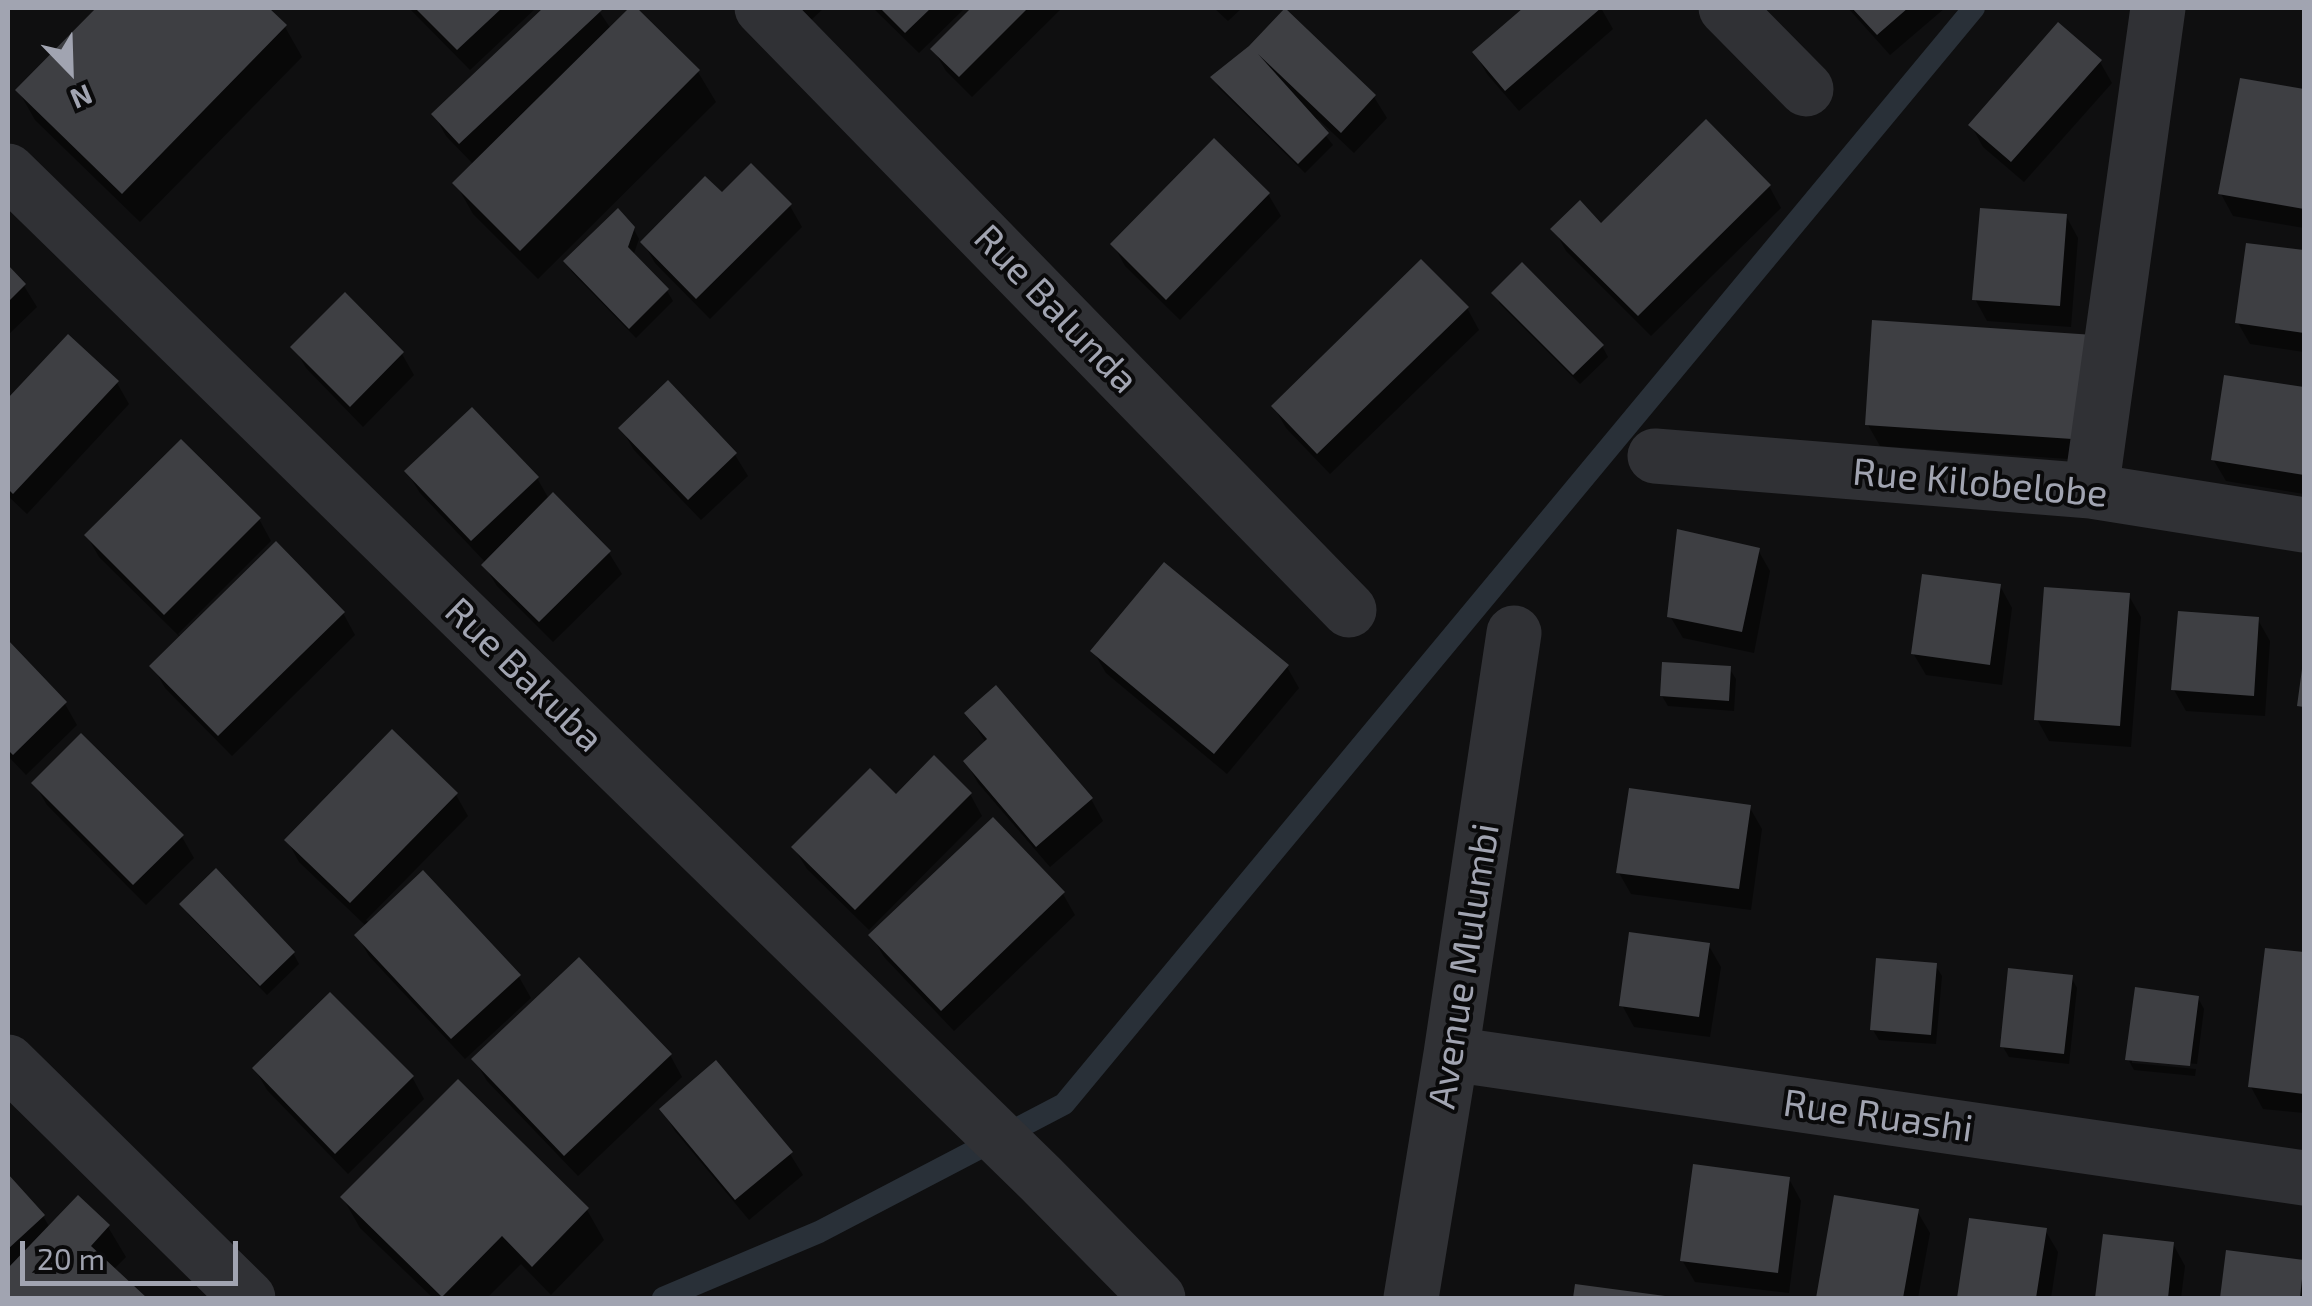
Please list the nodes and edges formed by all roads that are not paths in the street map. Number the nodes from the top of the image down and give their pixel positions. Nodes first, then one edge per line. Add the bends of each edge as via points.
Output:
1 (762, 8) edge
2 (1726, 8) edge
3 (2158, 8) edge
4 (1806, 88) dead end
5 (8, 171) edge
6 (1655, 456) dead end
7 (2091, 491) junction
8 (2304, 525) edge
9 (1350, 610) dead end
10 (1514, 634) dead end
11 (1451, 1054) junction
12 (8, 1062) edge
13 (2304, 1178) edge
14 (245, 1296) edge
15 (1158, 1298) edge
16 (1411, 1298) edge

1 - 9 street, Rue Balunda
2 - 4 street
3 - 7 street
5 - 15 street, Rue Bakuba
6 - 7 street, Rue Kilobelobe
7 - 8 street, Rue Kilobelobe
10 - 11 street, Avenue Mulumbi
11 - 13 street, Rue Ruashi
11 - 16 street, Avenue Mulumbi
12 - 14 street

